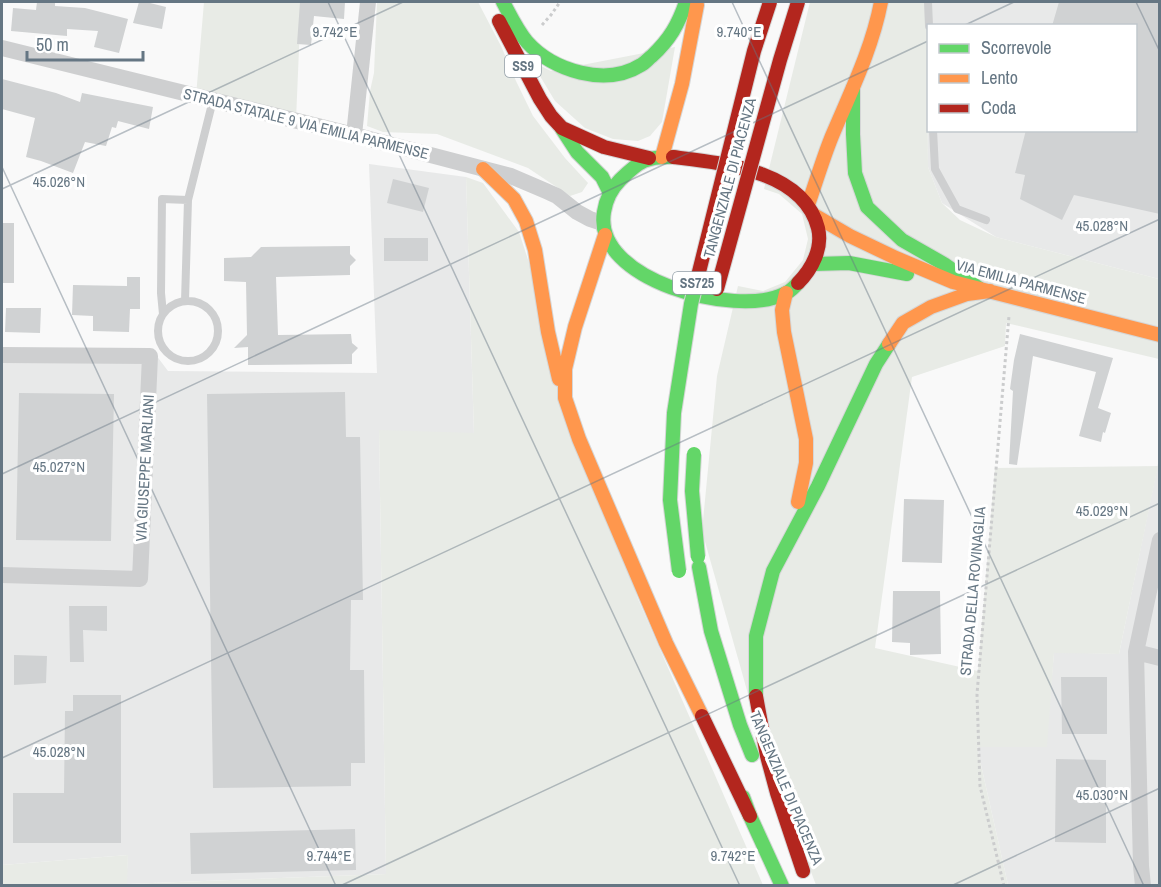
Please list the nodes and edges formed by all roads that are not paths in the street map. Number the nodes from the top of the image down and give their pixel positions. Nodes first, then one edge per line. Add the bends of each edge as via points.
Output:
1 (368, 2) edge
2 (488, 2) edge
3 (503, 2) edge
4 (686, 2) edge
5 (697, 2) edge
6 (770, 2) edge
7 (798, 2) edge
8 (881, 2) edge
9 (928, 2) edge
10 (929, 24) edge
11 (2, 48) edge
12 (854, 88) junction
13 (213, 100) junction
14 (562, 128) junction
15 (933, 132) edge
16 (354, 135) junction
17 (655, 158) junction
18 (483, 169) junction
19 (609, 191) junction
20 (188, 200) junction
21 (811, 210) junction
22 (986, 220) dead end
23 (603, 229) junction
24 (814, 264) junction
25 (953, 282) junction
26 (985, 290) junction
27 (786, 293) junction
28 (185, 301) junction
29 (711, 309) dead end
30 (163, 314) junction
31 (1160, 335) edge
32 (2, 355) edge
33 (564, 398) junction
34 (694, 446) dead end
35 (790, 535) junction
36 (1160, 540) edge
37 (2, 575) edge
38 (680, 576) dead end
39 (1136, 652) junction
40 (1160, 658) edge
41 (712, 707) dead end
42 (750, 816) junction
43 (803, 871) junction
44 (782, 885) edge
45 (808, 885) edge
46 (1143, 885) edge

1 - 16 street
2 - 14 main road, SS9 via 540,99
3 - 4 main road via 527,42 544,57 571,71 593,75 621,73 640,65 665,44 681,20
5 - 17 main road via 682,84
6 - 38 main road, TANGENZIALE DI PIACENZA / SS725, bridge via 754,51 692,304 674,413 670,500
7 - 29 main road, TANGENZIALE DI PIACENZA / SS725, bridge
8 - 12 main road
9 - 10 lane
11 - 13 street, STRADA STATALE 9 VIA EMILIA PARMENSE
12 - 21 main road via 835,128
12 - 26 main road via 855,173 867,207 902,240
13 - 16 street, STRADA STATALE 9 VIA EMILIA PARMENSE
13 - 20 lane
14 - 17 main road via 604,147
14 - 19 main road
15 - 22 lane via 935,169 957,209
16 - 18 street, STRADA STATALE 9 VIA EMILIA PARMENSE
17 - 19 main road via 630,171
17 - 21 main road via 736,166 791,188
18 - 23 street, STRADA STATALE 9 VIA EMILIA PARMENSE via 546,191
18 - 33 main road via 514,200 526,221
19 - 23 main road
20 - 28 lane
20 - 30 lane via 162,199
21 - 24 main road via 819,232
21 - 25 main road, VIA EMILIA PARMENSE via 850,236
23 - 27 main road, STRADA STATALE 9 VIA EMILIA PARMENSE via 618,256 636,271 658,281 729,301 758,301
23 - 33 main road via 565,369
24 - 25 main road via 846,262
24 - 27 main road, STRADA STATALE 9 VIA EMILIA PARMENSE
25 - 26 main road, VIA EMILIA PARMENSE
26 - 31 main road, VIA EMILIA PARMENSE
26 - 35 main road via 931,307 903,322 876,364
27 - 35 main road via 782,310 784,332 806,439 806,463
28 - 30 lane
28 - 30 lane via 204,305 217,321 217,340 204,356 184,360 167,352 158,333
32 - 37 street, VIA GIUSEPPE MARLIANI via 150,356 140,579
33 - 42 main road via 666,643
34 - 43 main road, TANGENZIALE DI PIACENZA, bridge via 692,491 699,567 711,631 740,725
35 - 43 main road via 773,571 756,636 756,697 770,765
36 - 39 street
39 - 40 street
39 - 46 street
41 - 42 main road
42 - 44 main road
43 - 45 main road, TANGENZIALE DI PIACENZA

